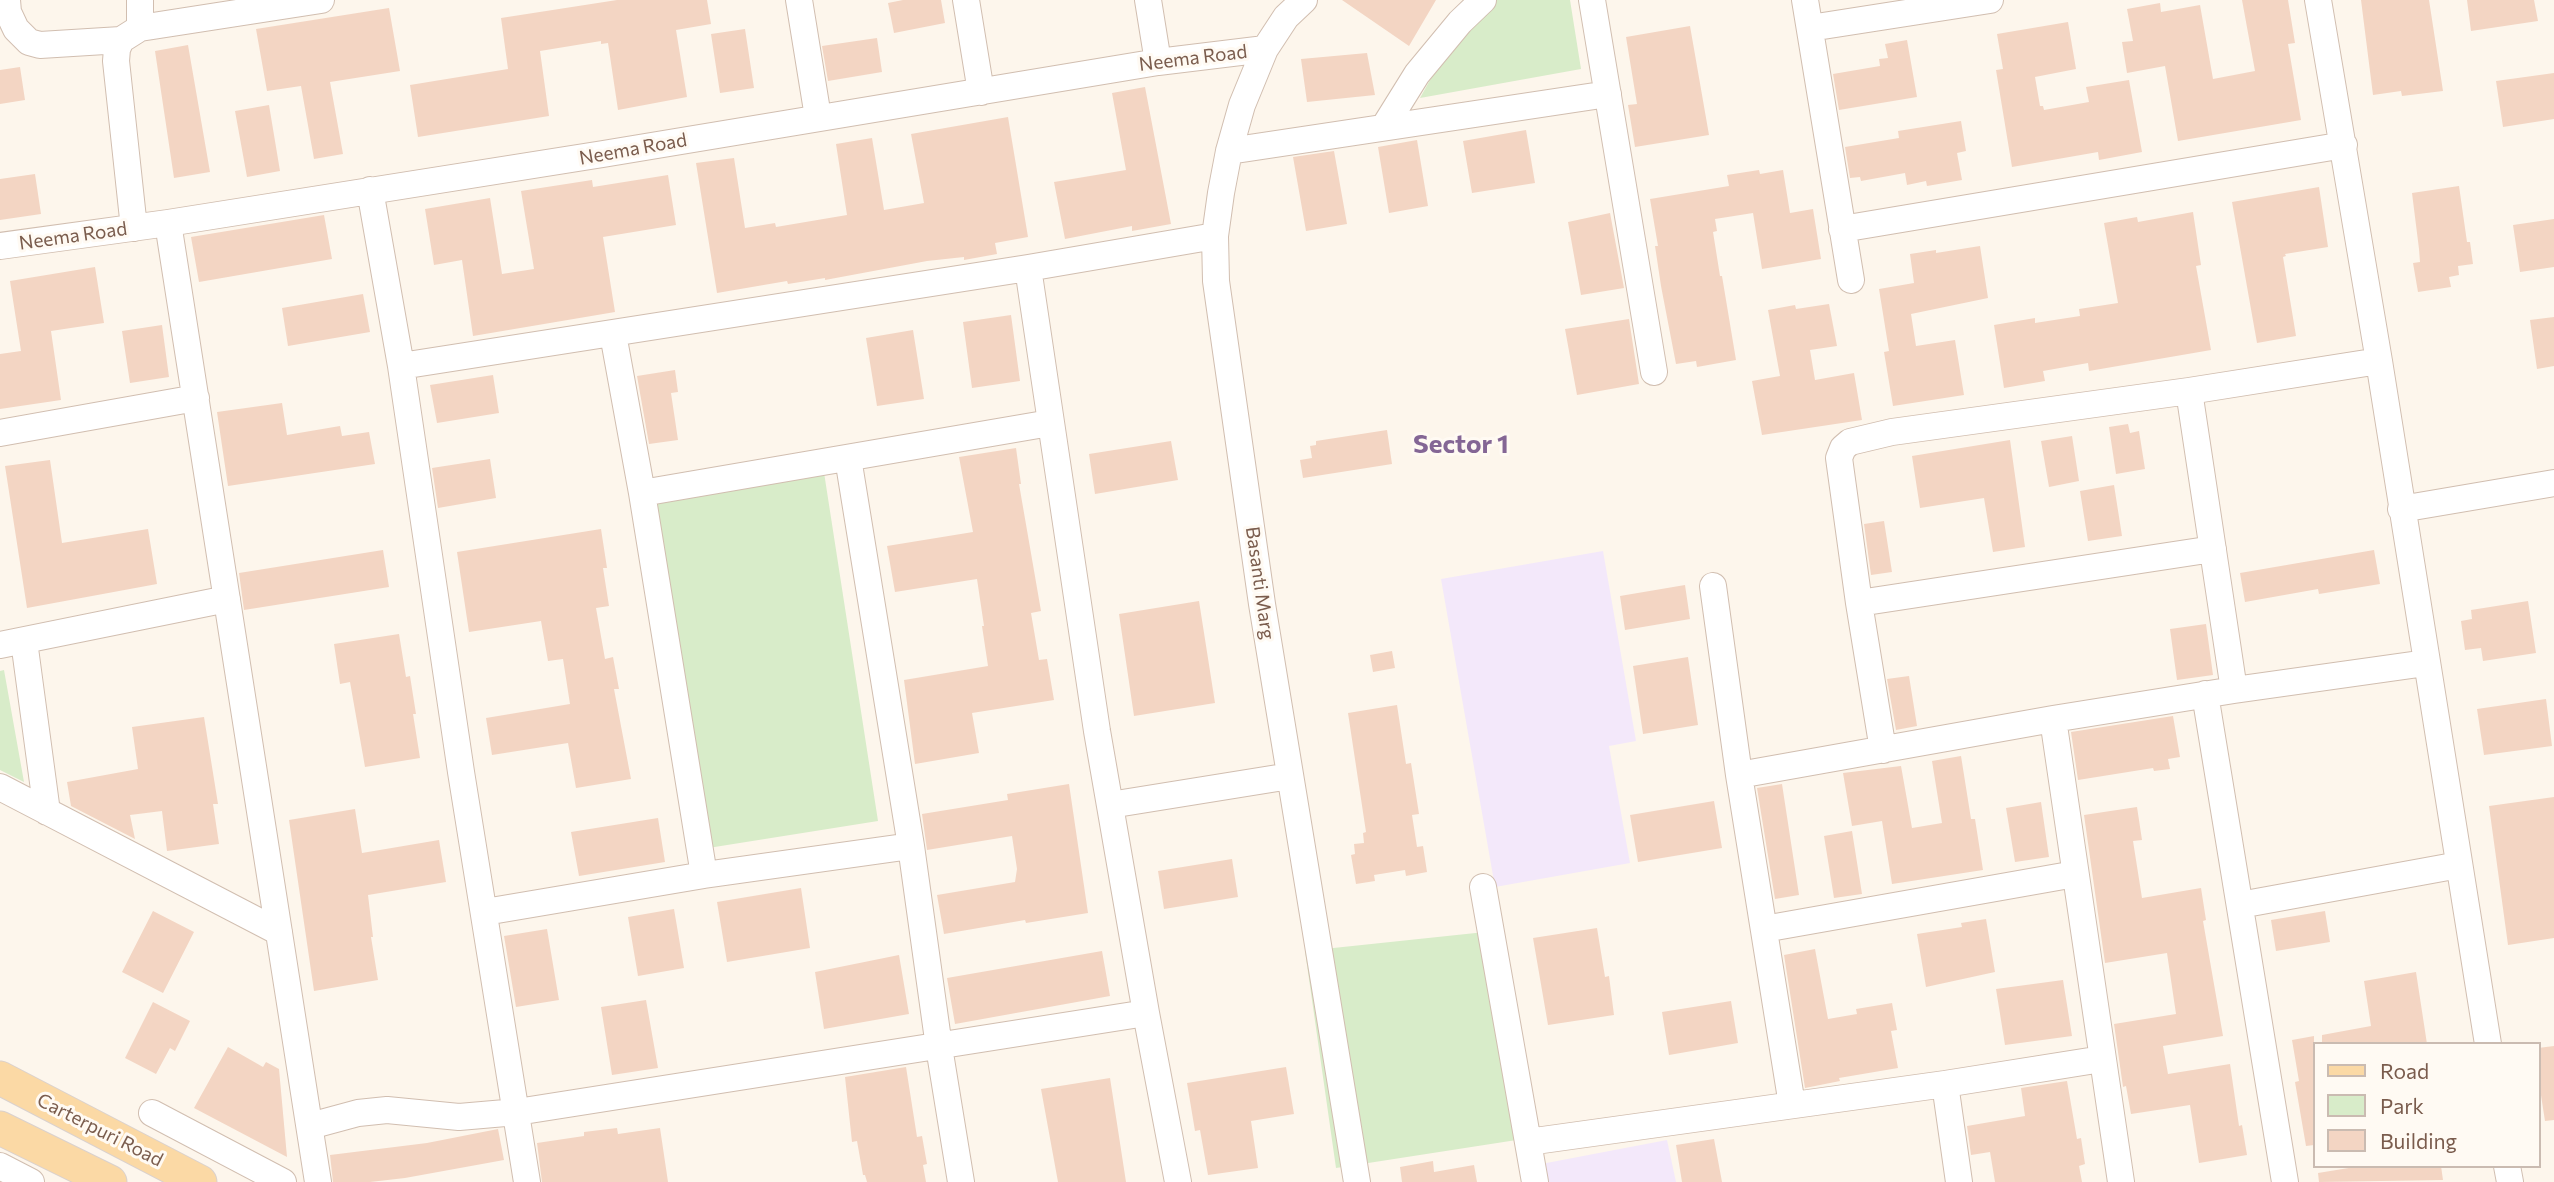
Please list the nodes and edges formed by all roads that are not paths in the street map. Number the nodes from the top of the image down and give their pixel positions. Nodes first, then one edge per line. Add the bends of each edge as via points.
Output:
1 (7, 0) edge
2 (140, 0) edge
3 (321, 0) edge
4 (799, 0) edge
5 (966, 0) edge
6 (1148, 0) edge
7 (1304, 0) edge
8 (1483, 0) edge
9 (1592, 0) edge
10 (1805, 0) edge
11 (2318, 0) edge
12 (1976, 1) edge
13 (1810, 28) junction
14 (131, 34) junction
15 (1265, 49) junction
16 (1157, 62) junction
17 (981, 92) junction
18 (1608, 94) junction
19 (818, 117) junction
20 (1384, 127) junction
21 (2344, 145) junction
22 (1228, 150) junction
23 (370, 190) junction
24 (168, 223) junction
25 (134, 228) junction
26 (1842, 229) junction
27 (1215, 236) junction
28 (0, 246) edge
29 (1028, 268) junction
30 (1851, 281) dead end
31 (613, 334) junction
32 (2379, 361) junction
33 (401, 366) junction
34 (1654, 372) dead end
35 (2189, 391) junction
36 (196, 398) junction
37 (1050, 423) junction
38 (0, 433) edge
39 (848, 458) junction
40 (2554, 483) edge
41 (642, 494) junction
42 (2401, 509) junction
43 (2213, 549) junction
44 (1713, 586) dead end
45 (227, 599) junction
46 (1858, 603) junction
47 (12, 643) edge
48 (2426, 663) junction
49 (2234, 690) junction
50 (2205, 694) junction
51 (2053, 719) junction
52 (1882, 750) junction
53 (1739, 775) junction
54 (1290, 776) junction
55 (0, 787) edge
56 (1110, 805) junction
57 (47, 812) junction
58 (911, 846) junction
59 (2459, 865) junction
60 (2075, 874) junction
61 (704, 876) junction
62 (1483, 887) dead end
63 (2239, 905) junction
64 (485, 912) junction
65 (1764, 929) junction
66 (279, 932) junction
67 (1146, 1013) junction
68 (2488, 1042) edge
69 (939, 1046) junction
70 (2102, 1059) junction
71 (0, 1078) edge
72 (1945, 1084) junction
73 (1792, 1105) junction
74 (517, 1112) junction
75 (152, 1113) dead end
76 (310, 1126) junction
77 (0, 1128) edge
78 (1528, 1142) junction
79 (0, 1166) edge
80 (31, 1182) edge
81 (110, 1182) edge
82 (200, 1182) edge
83 (283, 1182) edge
84 (318, 1182) edge
85 (527, 1182) edge
86 (961, 1182) edge
87 (1178, 1182) edge
88 (1357, 1182) edge
89 (1535, 1182) edge
90 (1959, 1182) edge
91 (2121, 1182) edge
92 (2285, 1182) edge

1 - 14 street via 16,29 29,43
2 - 14 street
3 - 14 street
4 - 19 street
5 - 17 street
6 - 16 street
7 - 15 street, Basanti Marg
8 - 20 street via 1417,74
9 - 18 street
10 - 13 street
11 - 21 street
12 - 13 street
13 - 26 street
14 - 25 street via 117,49 116,61
15 - 16 street, Neema Road
15 - 22 street, Basanti Marg
16 - 17 street, Neema Road
17 - 19 street, Neema Road
18 - 20 street
18 - 34 street
19 - 23 street, Neema Road
20 - 22 street
21 - 26 street
21 - 32 street
22 - 27 street, Basanti Marg
23 - 24 street, Neema Road
23 - 33 street
24 - 25 street, Neema Road
24 - 36 street
25 - 28 street, Neema Road
26 - 30 street
27 - 29 street
27 - 54 street, Basanti Marg via 1216,281
29 - 31 street
29 - 37 street
31 - 33 street
31 - 41 street
32 - 35 street
32 - 42 street
33 - 64 street
35 - 43 street
35 - 46 street via 1892,432 1850,442 1839,458
36 - 38 street
36 - 45 street
37 - 39 street
37 - 56 street
39 - 41 street
39 - 58 street
40 - 42 street
41 - 61 street
42 - 48 street
43 - 46 street
43 - 49 street
44 - 53 street
45 - 47 street
45 - 66 street
46 - 52 street
47 - 57 street
48 - 49 street
48 - 59 street
49 - 50 street
50 - 51 street
50 - 63 street
51 - 52 street
51 - 60 street
52 - 53 street
53 - 65 street
54 - 56 street
54 - 88 street, Basanti Marg
55 - 57 street
56 - 67 street
57 - 66 street
58 - 61 street
58 - 69 street
59 - 63 street
59 - 68 street
60 - 65 street
60 - 70 street
61 - 64 street
62 - 78 street
63 - 92 street
64 - 74 street
65 - 73 street
66 - 76 street
67 - 69 street
67 - 87 street
69 - 74 street
69 - 86 street
70 - 72 street
70 - 91 street
71 - 82 main road, Carterpuri Road
72 - 73 street
72 - 90 street
73 - 78 street
74 - 76 street via 459,1117 387,1110
74 - 85 street
75 - 83 street
76 - 84 street
77 - 81 main road
78 - 89 street
79 - 80 street

